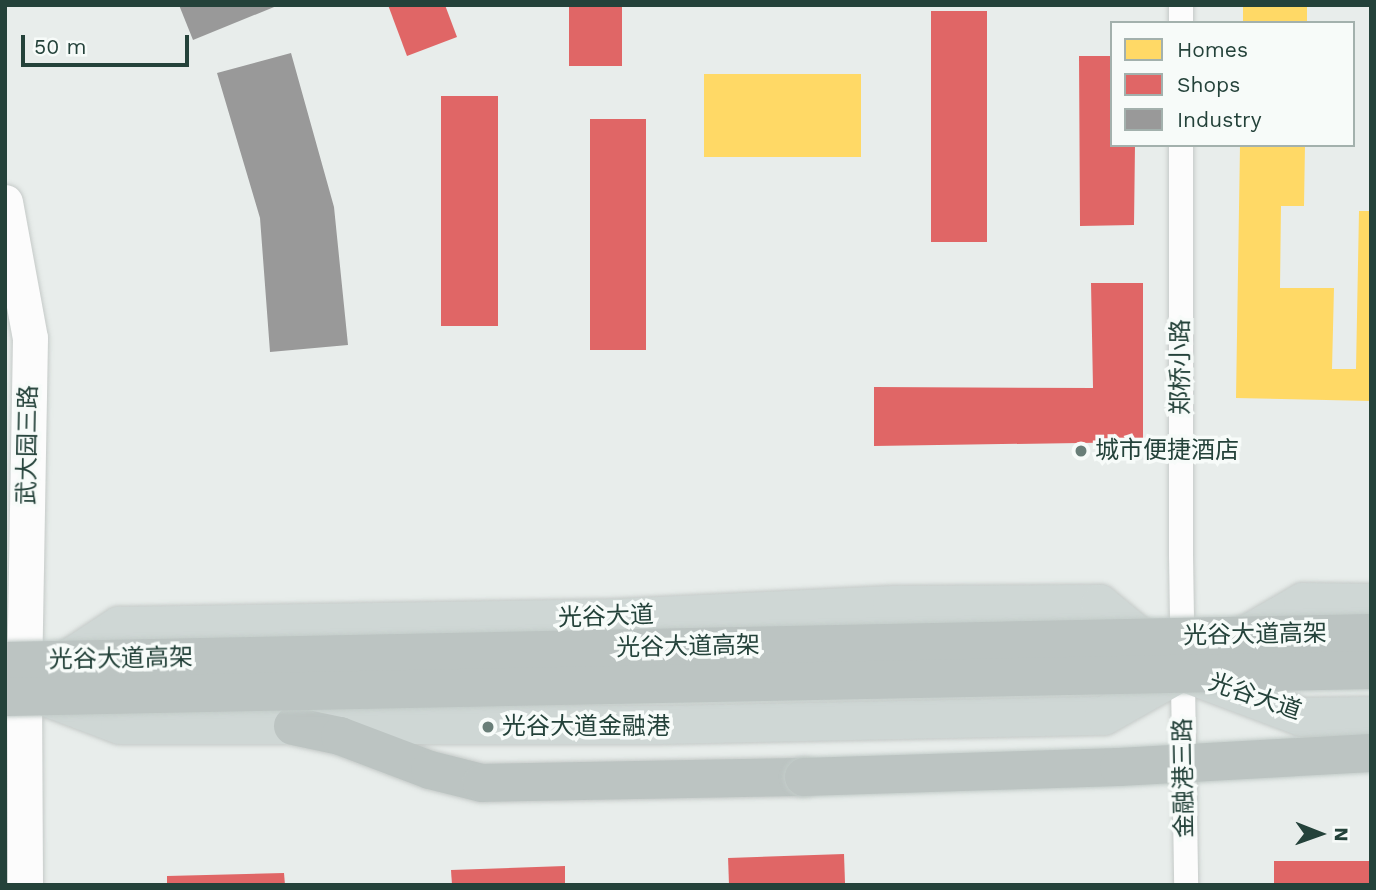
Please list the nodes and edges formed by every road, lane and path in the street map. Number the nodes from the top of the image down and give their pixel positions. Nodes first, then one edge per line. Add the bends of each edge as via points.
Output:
1 (1181, 147) edge
2 (5, 202) edge
3 (1371, 603) edge
4 (1371, 632) edge
5 (1371, 670) edge
6 (1182, 672) junction
7 (9, 685) edge
8 (1371, 716) edge
9 (293, 726) junction
10 (1371, 753) edge
11 (25, 885) edge
12 (1186, 885) edge

1 - 6 street, 郑桥小路
2 - 7 street, 武大园三路 via 30,338
3 - 6 main road, 光谷大道 via 1303,602
4 - 7 highway, 光谷大道高架, bridge
5 - 7 highway, 光谷大道高架, bridge
6 - 7 main road, 光谷大道 via 1100,604 891,605 617,618 119,626
6 - 8 main road, 光谷大道 via 1302,717
6 - 9 main road, 光谷大道 via 1104,716 634,726
6 - 12 street, 金融港三路
7 - 9 main road, 光谷大道 via 120,725
7 - 11 street, 武大园三路
9 - 10 highway, bridge via 341,736 430,770 482,783 1119,767

